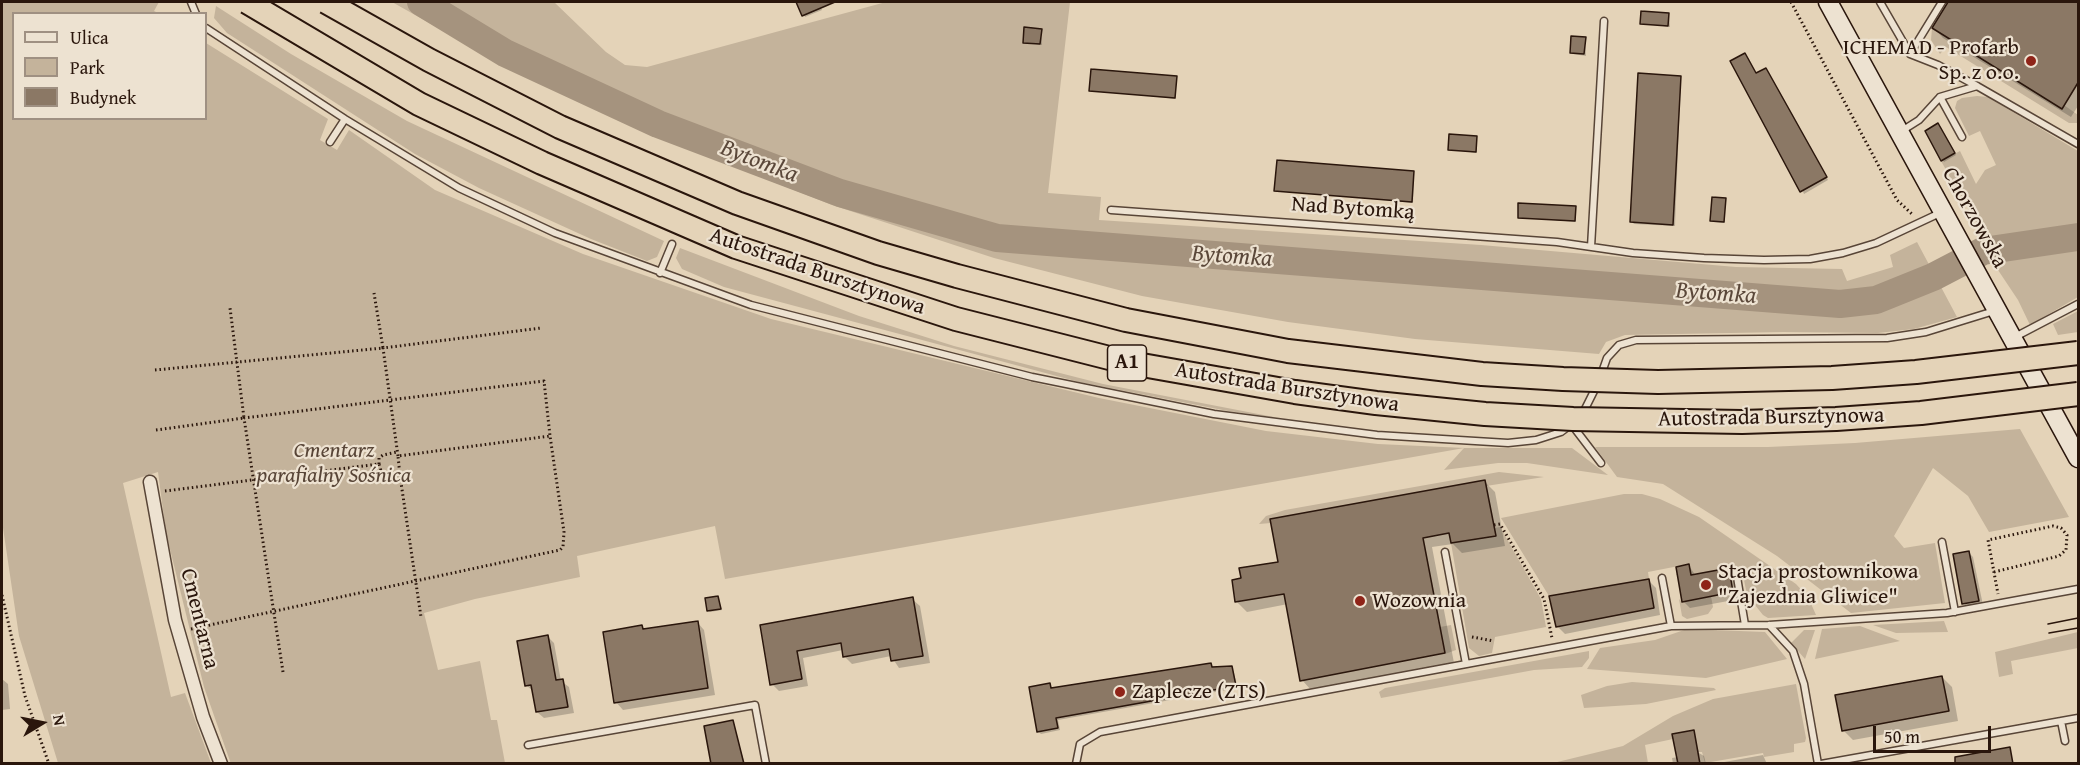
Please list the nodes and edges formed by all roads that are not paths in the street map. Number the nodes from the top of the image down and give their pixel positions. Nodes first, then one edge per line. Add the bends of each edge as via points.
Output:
1 (247, 2) edge
2 (326, 2) edge
3 (1828, 2) edge
4 (1880, 2) edge
5 (1942, 2) edge
6 (1604, 21) dead end
7 (207, 29) edge
8 (1910, 54) junction
9 (1977, 86) junction
10 (1940, 97) junction
11 (345, 119) junction
12 (1900, 132) junction
13 (1962, 137) dead end
14 (330, 142) dead end
15 (2078, 144) edge
16 (1111, 210) dead end
17 (1947, 219) junction
18 (672, 244) dead end
19 (1591, 247) junction
20 (660, 273) junction
21 (1994, 304) junction
22 (2079, 304) edge
23 (2013, 338) junction
24 (2079, 353) edge
25 (2079, 394) edge
26 (1571, 425) junction
27 (2079, 458) edge
28 (1601, 463) dead end
29 (151, 487) road end
30 (1942, 542) dead end
31 (1445, 552) dead end
32 (1736, 571) dead end
33 (1662, 578) dead end
34 (2079, 589) edge
35 (1955, 612) junction
36 (1745, 625) junction
37 (1769, 625) junction
38 (1671, 626) junction
39 (1466, 664) junction
40 (2079, 718) edge
41 (2061, 721) junction
42 (2065, 741) dead end
43 (528, 745) dead end
44 (221, 764) edge
45 (766, 764) edge
46 (1076, 764) edge
47 (1819, 764) edge

1 - 25 highway, Autostrada Bursztynowa / A1, bridge via 419,104 542,163 736,247 956,319 1125,362 1376,403 1573,419 1836,419
2 - 24 highway, Autostrada Bursztynowa / A1, bridge via 560,127 737,203 911,263 1126,320 1288,351 1472,373 1563,379 1658,382 1832,378
3 - 12 main road, Chorzowska
4 - 8 lane
5 - 8 lane
6 - 19 lane
7 - 11 lane
8 - 9 lane
9 - 10 lane
9 - 15 lane
10 - 12 lane via 1919,120
10 - 13 lane
11 - 14 lane
11 - 20 lane via 459,188 555,233
12 - 17 main road, Chorzowska
16 - 19 lane, Nad Bytomką
17 - 19 lane, Nad Bytomką via 1921,223 1876,243 1810,259 1704,258
17 - 21 main road, Chorzowska
18 - 20 lane
20 - 26 lane via 751,305 840,329 1032,377 1214,414 1377,435 1508,443 1536,440
21 - 23 main road, Chorzowska
21 - 26 lane via 1926,332 1887,338 1636,340 1619,345 1607,357 1593,398 1581,418
22 - 23 lane
23 - 27 main road, Chorzowska
26 - 28 lane
29 - 44 street, Cmentarna via 179,631 203,717
30 - 35 lane
31 - 39 lane
32 - 36 lane
33 - 38 lane
34 - 35 lane
35 - 37 lane
36 - 37 lane
36 - 38 lane
37 - 47 lane via 1793,651 1804,684
38 - 39 lane
39 - 46 lane via 1100,732 1080,744
40 - 41 lane
41 - 42 lane
41 - 47 lane
43 - 45 lane via 755,705

